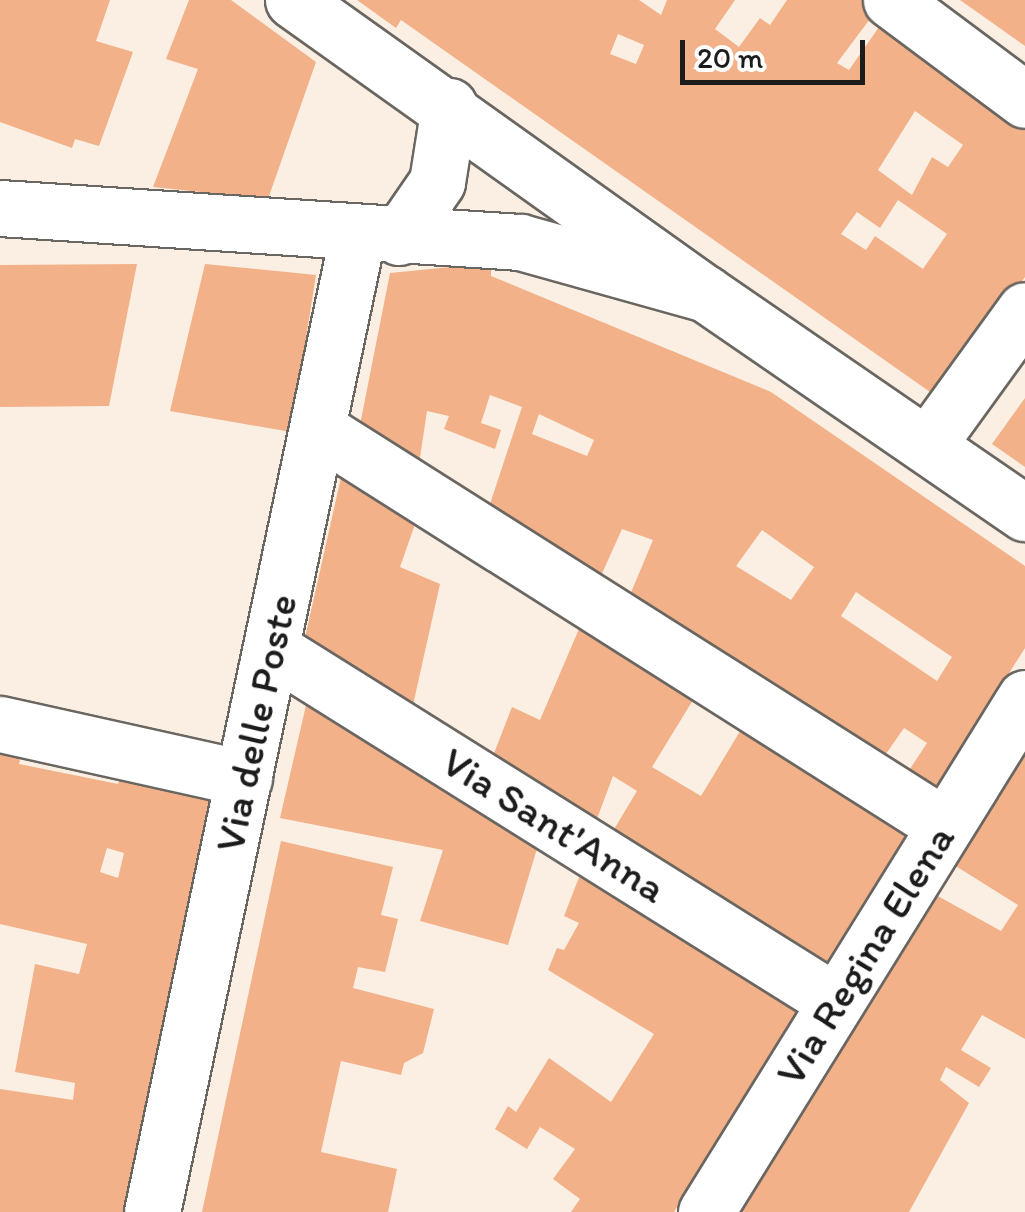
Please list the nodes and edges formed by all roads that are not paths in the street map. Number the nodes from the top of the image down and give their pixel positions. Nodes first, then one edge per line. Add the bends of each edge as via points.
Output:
1 (293, 0) edge
2 (890, 0) edge
3 (1025, 100) edge
4 (449, 106) junction
5 (0, 208) edge
6 (379, 235) junction
7 (706, 294) junction
8 (1025, 310) edge
9 (318, 429) junction
10 (928, 444) junction
11 (1025, 513) edge
12 (272, 649) junction
13 (1025, 698) edge
14 (0, 724) edge
15 (244, 778) junction
16 (945, 826) junction
17 (836, 1002) junction
18 (152, 1212) edge
19 (706, 1212) edge

1 - 4 street
2 - 3 street
4 - 6 street via 436,182
4 - 7 street
5 - 6 street
6 - 7 street via 520,242
6 - 9 street, Via delle Poste
7 - 10 street
8 - 10 street
9 - 12 street, Via delle Poste
9 - 16 street
10 - 11 street
12 - 15 street, Via delle Poste
12 - 17 street, Via Sant'Anna
13 - 16 street, Via Regina Elena
14 - 15 street
15 - 18 street, Via delle Poste
16 - 17 street, Via Regina Elena
17 - 19 street, Via Regina Elena

